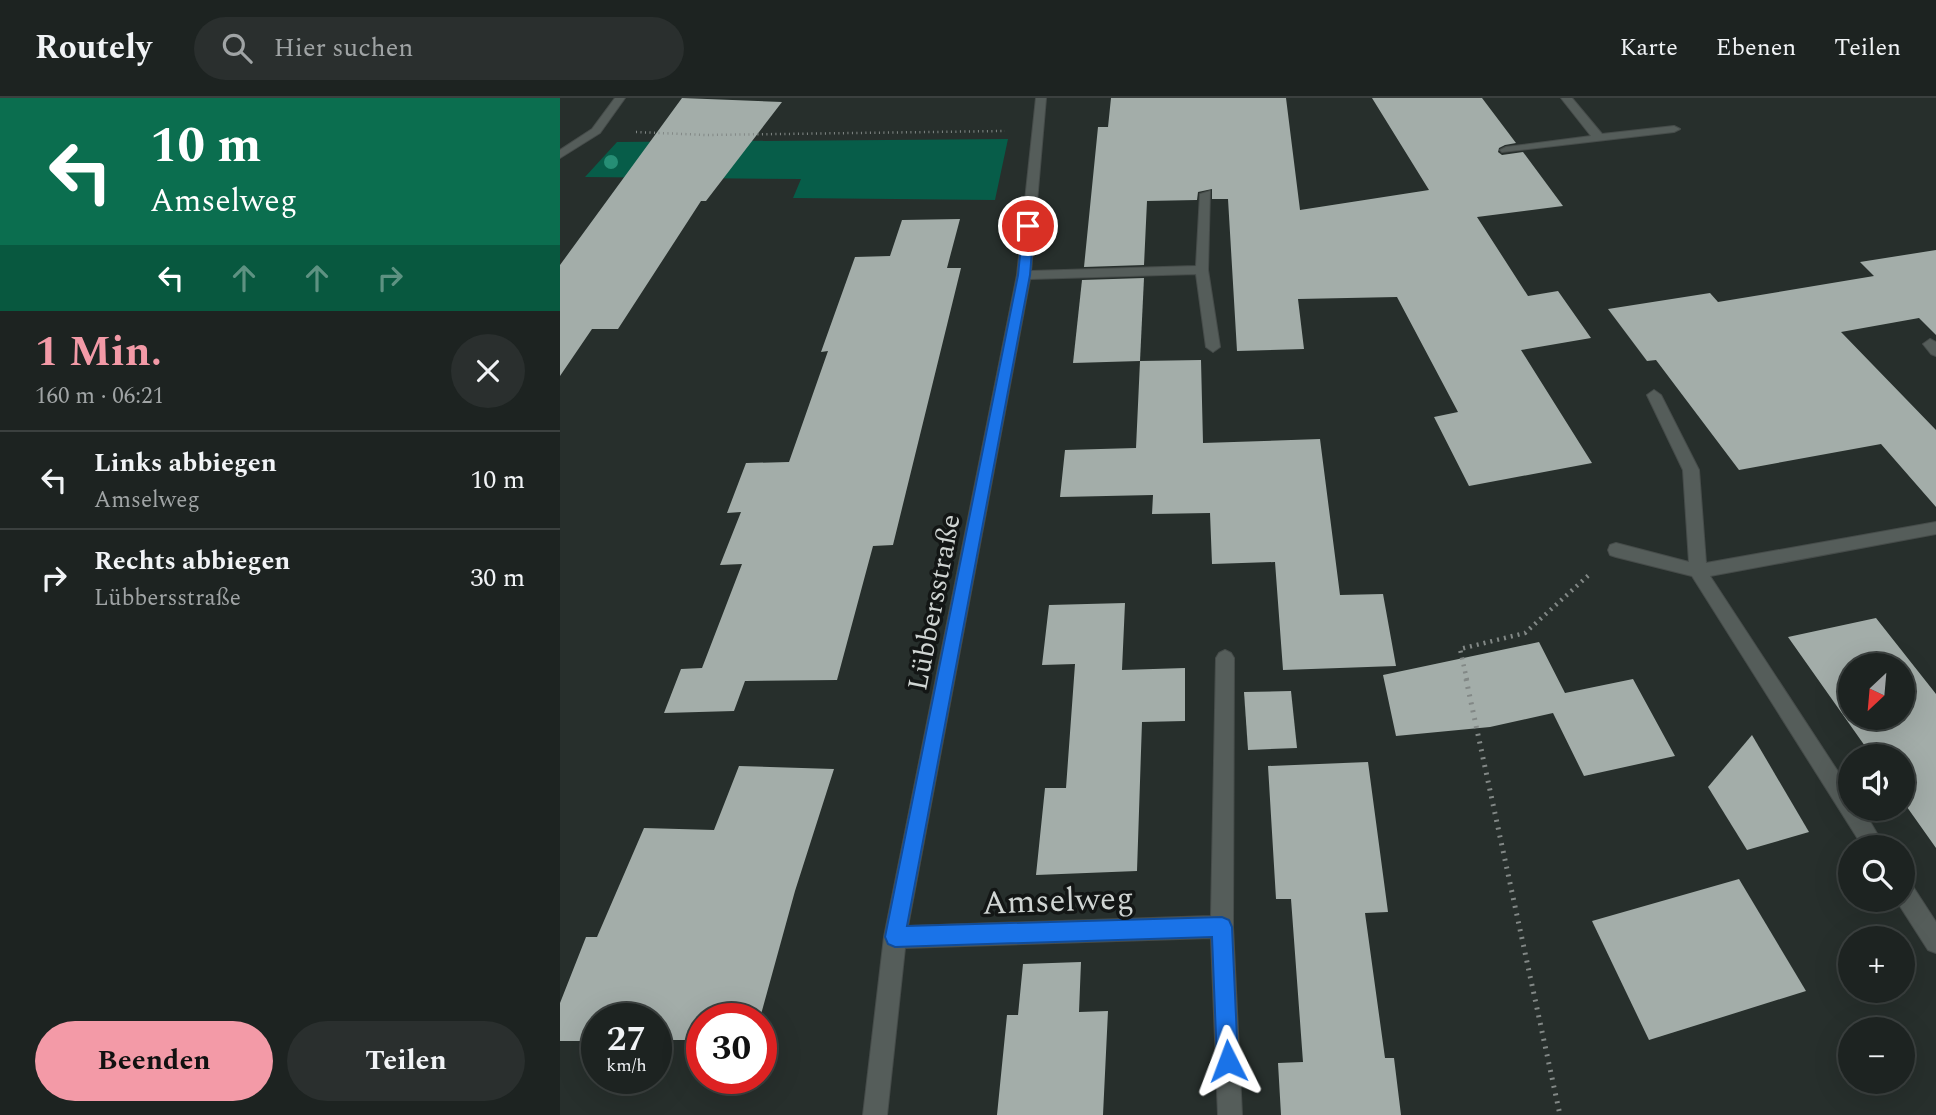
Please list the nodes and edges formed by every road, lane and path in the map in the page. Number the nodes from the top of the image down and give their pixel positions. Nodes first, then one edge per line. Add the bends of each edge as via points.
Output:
1 (621, 98) edge
2 (1041, 98) edge
3 (1566, 98) edge
4 (1675, 129) dead end
5 (596, 131) junction
6 (1038, 131) junction
7 (1599, 138) junction
8 (1506, 150) dead end
9 (560, 155) edge
10 (1206, 194) dead end
11 (1202, 270) junction
12 (1024, 275) junction
13 (1213, 347) dead end
14 (1654, 395) dead end
15 (1936, 528) edge
16 (1616, 550) joint
17 (1698, 571) junction
18 (1225, 657) dead end
19 (1838, 789) edge
20 (1915, 910) edge
21 (1222, 927) junction
22 (895, 937) junction
23 (1936, 942) edge
24 (875, 1115) edge
25 (1230, 1115) edge
26 (1560, 1115) edge

1 - 5 street
2 - 6 street, Lübbersstraße
3 - 7 street
4 - 7 street
5 - 6 path via 706,135
5 - 9 street
6 - 12 street, Lübbersstraße
7 - 8 street
10 - 11 street
11 - 12 street
11 - 13 street
12 - 22 street, Lübbersstraße
14 - 17 street via 1691,470
15 - 17 street
16 - 17 street
16 - 26 path via 1525,633 1460,649
17 - 19 street
18 - 21 street
20 - 23 street
21 - 22 street, Amselweg
21 - 25 street
22 - 24 street, Lübbersstraße

